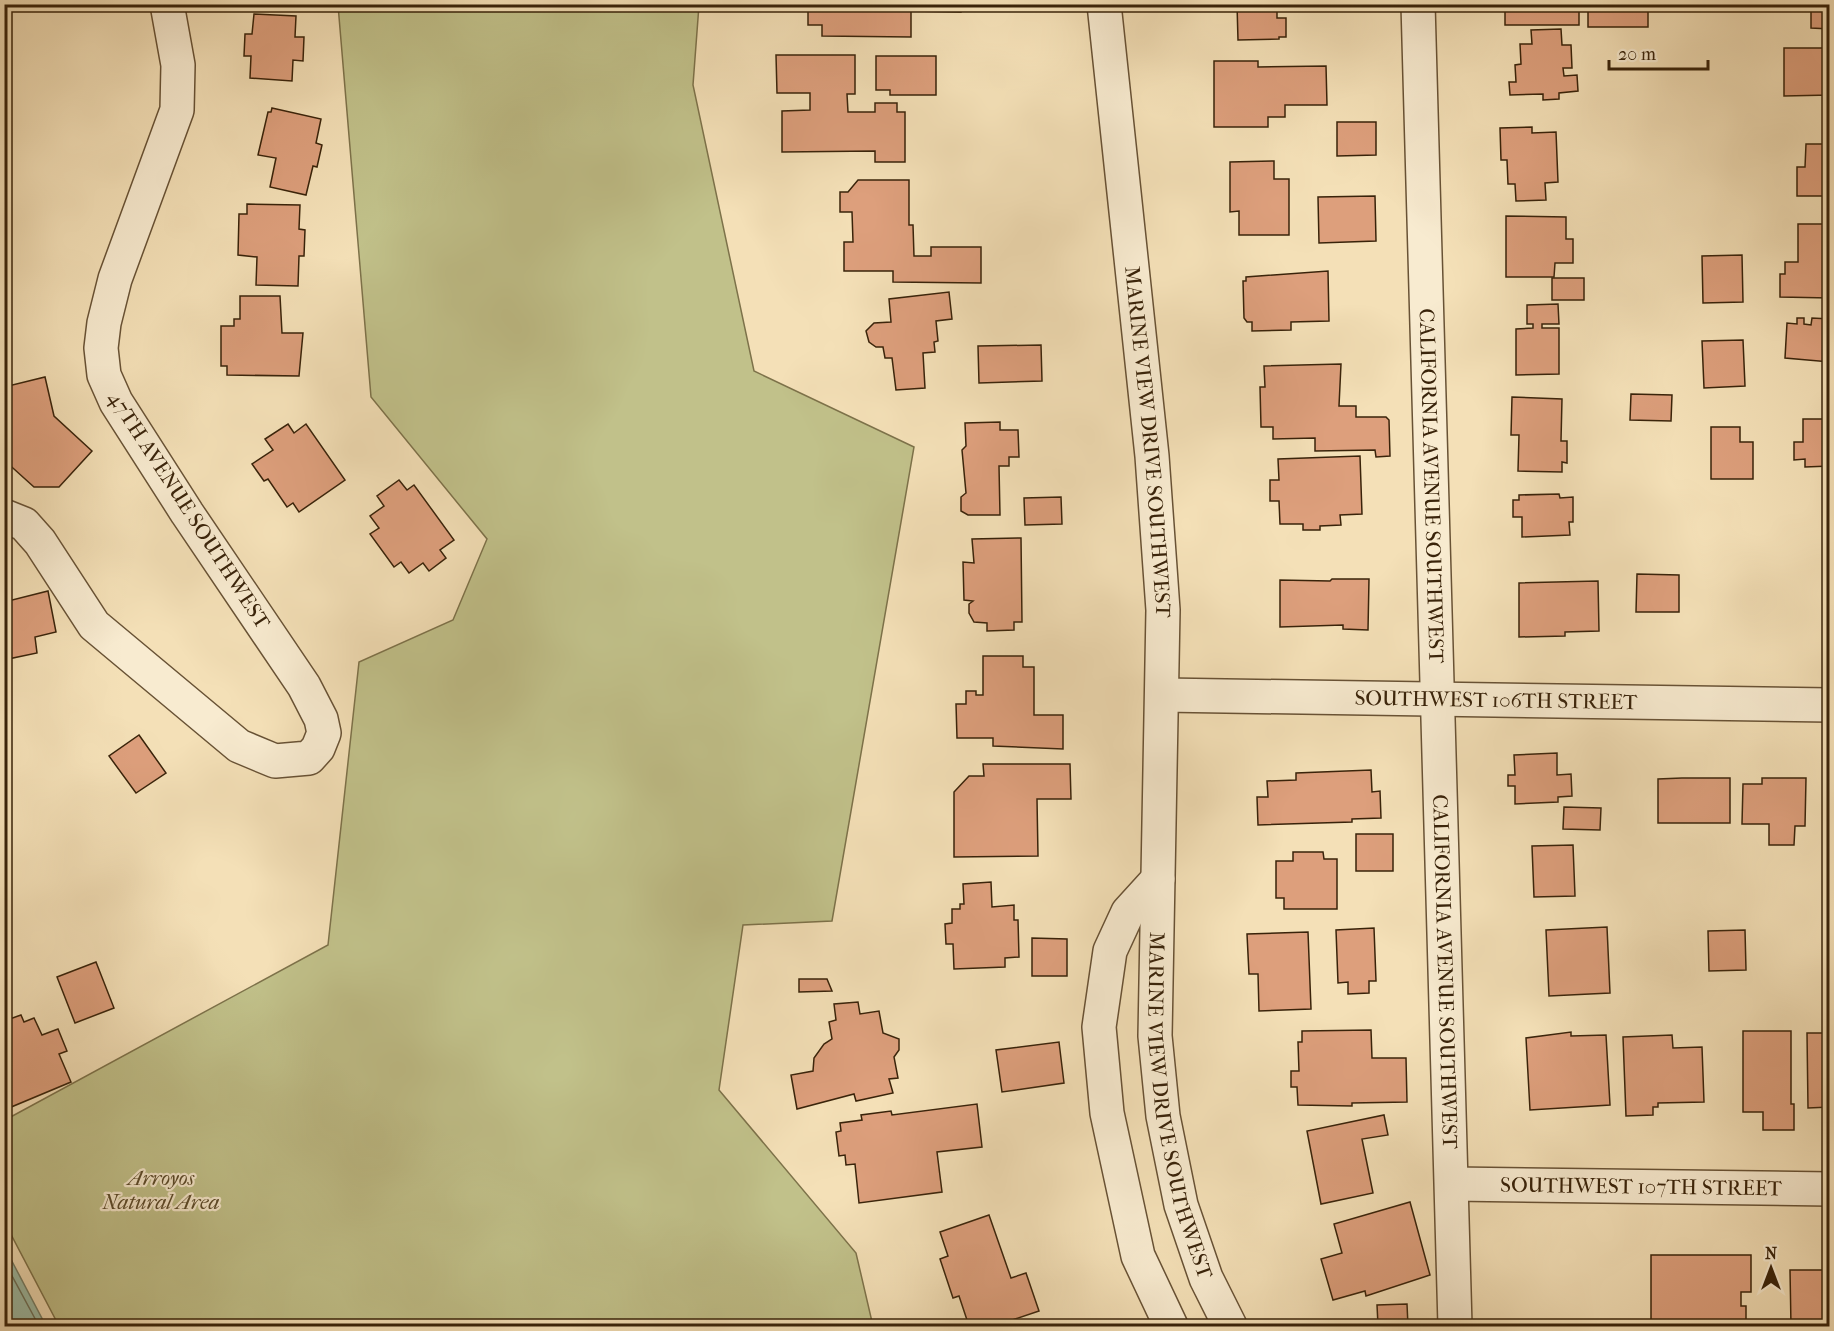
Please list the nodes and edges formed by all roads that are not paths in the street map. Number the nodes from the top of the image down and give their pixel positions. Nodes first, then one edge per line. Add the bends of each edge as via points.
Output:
1 (167, 4) edge
2 (1104, 4) edge
3 (1419, 4) edge
4 (4, 516) edge
5 (1164, 694) junction
6 (1438, 701) junction
7 (1830, 705) edge
8 (1158, 879) junction
9 (1452, 1184) junction
10 (1830, 1189) edge
11 (1171, 1326) edge
12 (1230, 1326) edge
13 (1455, 1326) edge

1 - 4 street, 47TH AVENUE SOUTHWEST via 178,65 177,110 115,279 101,348 104,375 116,402 174,493 308,694 324,733 318,748 309,758 276,761 239,746 94,625 40,542 24,524
2 - 5 street, MARINE VIEW DRIVE SOUTHWEST via 1152,456 1163,610
3 - 6 street, CALIFORNIA AVENUE SOUTHWEST
5 - 6 street, SOUTHWEST 106TH STREET
5 - 8 street, MARINE VIEW DRIVE SOUTHWEST
6 - 7 street, SOUTHWEST 106TH STREET
6 - 9 street, CALIFORNIA AVENUE SOUTHWEST
8 - 11 street, MARINE VIEW DRIVE SOUTHWEST via 1128,912 1110,951 1100,1027 1107,1113 1138,1256
8 - 12 street, MARINE VIEW DRIVE SOUTHWEST via 1155,1036 1163,1116 1181,1205 1206,1278
9 - 10 street, SOUTHWEST 107TH STREET
9 - 13 street, CALIFORNIA AVENUE SOUTHWEST

